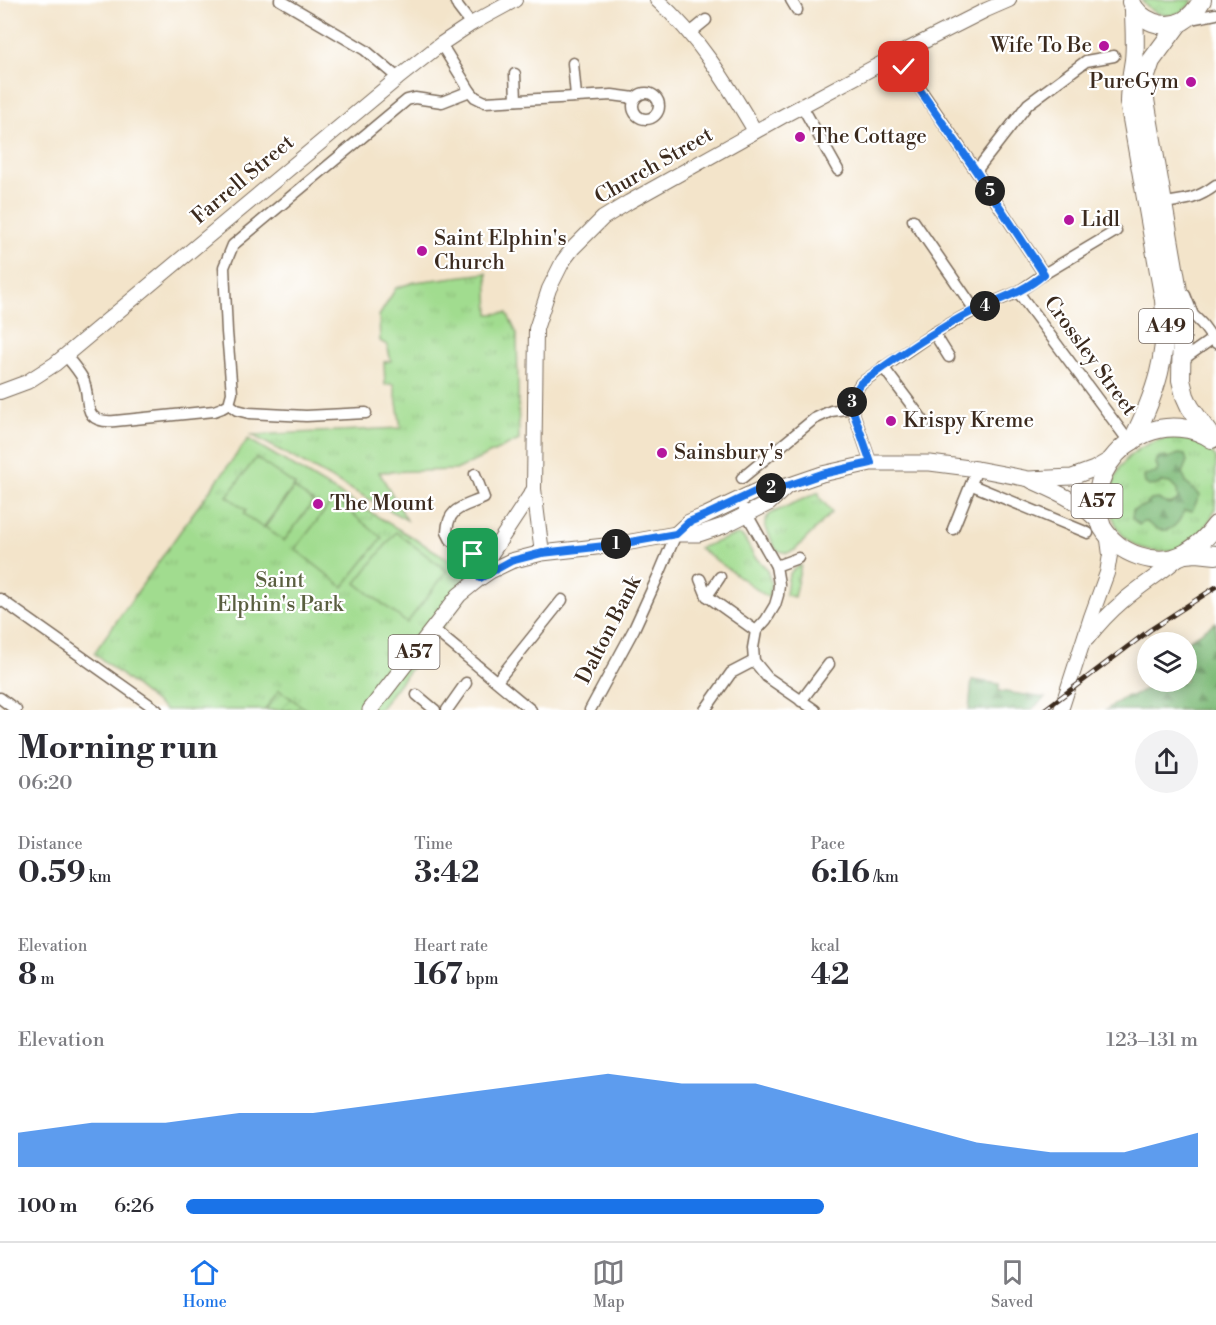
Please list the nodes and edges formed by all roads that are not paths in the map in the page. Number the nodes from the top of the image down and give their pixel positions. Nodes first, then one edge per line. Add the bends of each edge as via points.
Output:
1 (280, 0) edge
2 (455, 0) edge
3 (515, 0) edge
4 (657, 0) edge
5 (1009, 0) edge
6 (1202, 0) edge
7 (1132, 4) edge
8 (984, 5) edge
9 (1216, 14) edge
10 (706, 20) dead end
11 (1182, 21) junction
12 (471, 24) junction
13 (690, 33) junction
14 (441, 44) junction
15 (897, 55) junction
16 (1114, 56) dead end
17 (573, 63) dead end
18 (515, 74) dead end
19 (398, 78) junction
20 (470, 91) junction
21 (576, 96) junction
22 (635, 98) dead end
23 (516, 100) junction
24 (802, 106) junction
25 (756, 131) junction
26 (838, 170) dead end
27 (976, 171) junction
28 (1216, 185) edge
29 (1156, 204) junction
30 (913, 220) dead end
31 (1116, 231) dead end
32 (1044, 274) junction
33 (1176, 276) junction
34 (1018, 292) junction
35 (975, 310) junction
36 (934, 333) junction
37 (1214, 341) edge
38 (66, 356) junction
39 (949, 357) dead end
40 (1180, 365) junction
41 (883, 367) junction
42 (0, 392) edge
43 (229, 404) junction
44 (852, 408) junction
45 (366, 413) dead end
46 (925, 423) dead end
47 (1131, 442) junction
48 (1215, 442) edge
49 (1111, 459) junction
50 (871, 463) junction
51 (977, 469) junction
52 (475, 474) dead end
53 (742, 478) dead end
54 (1029, 479) junction
55 (972, 485) junction
56 (787, 486) junction
57 (534, 489) junction
58 (738, 499) junction
59 (747, 514) junction
60 (1216, 525) edge
61 (435, 529) dead end
62 (447, 529) junction
63 (953, 529) dead end
64 (1099, 530) junction
65 (676, 534) junction
66 (495, 547) junction
67 (468, 550) junction
68 (542, 553) junction
69 (1183, 555) junction
70 (1216, 555) edge
71 (798, 558) dead end
72 (776, 566) junction
73 (480, 574) junction
74 (720, 577) dead end
75 (700, 579) dead end
76 (707, 596) junction
77 (0, 599) edge
78 (562, 600) dead end
79 (433, 629) junction
80 (756, 631) junction
81 (1084, 643) junction
82 (754, 662) junction
83 (829, 664) dead end
84 (497, 681) junction
85 (466, 683) dead end
86 (417, 695) dead end
87 (0, 698) edge
88 (801, 701) junction
89 (16, 710) edge
90 (157, 710) edge
91 (370, 710) edge
92 (435, 710) edge
93 (447, 710) edge
94 (531, 710) edge
95 (590, 710) edge
96 (705, 710) edge
97 (815, 710) edge
98 (1061, 710) edge

1 - 19 street via 365,50
2 - 12 street
3 - 12 street, Farrell Street
4 - 13 street
5 - 8 street, Church Street
6 - 11 highway, A49 via 1196,11
7 - 11 highway, A49 via 1154,23
7 - 29 highway, A49 via 1135,43 1129,102
8 - 15 street, Church Street
9 - 11 street
10 - 13 street
11 - 29 highway, A49 via 1151,61 1146,76 1144,94
12 - 14 street, Farrell Street
13 - 25 street
14 - 19 street, Farrell Street
14 - 20 street
15 - 24 street, Church Street
15 - 27 street
16 - 27 street via 1086,61 1028,104
17 - 21 street
18 - 23 street
19 - 38 street, Farrell Street
20 - 23 street via 485,102
20 - 43 street via 442,102 407,100 233,245 224,267 232,393
21 - 22 street
21 - 23 street
24 - 25 street, Church Street
24 - 26 street
25 - 57 street, Church Street via 603,218 563,261 536,329
27 - 32 street
28 - 29 street via 1191,200
29 - 33 highway, A49
29 - 47 highway, A49 via 1165,343 1156,384
30 - 35 street
31 - 32 street
32 - 34 street
33 - 37 street via 1193,315
33 - 40 highway, A49 via 1182,320
34 - 35 street
34 - 47 street, Crossley Street
35 - 36 street
36 - 39 street
36 - 41 street
37 - 40 street
38 - 42 street, Farrell Street via 40,375
38 - 43 street via 83,380 87,406 100,420 115,422 214,411
40 - 48 highway, A49 via 1185,396
41 - 44 street via 856,389
41 - 46 street
43 - 45 street via 237,410 272,414
44 - 50 street
44 - 53 street via 814,419
47 - 48 highway, A57 via 1145,434 1177,427 1193,430
47 - 49 highway, A57
49 - 54 main road, A57 via 1072,477
49 - 64 highway, A57 via 1099,486
50 - 51 main road, A57 via 930,463
50 - 56 main road, A57
51 - 54 main road, A57
51 - 55 street
52 - 62 street via 484,498 451,514
54 - 64 main road, A57 via 1080,504 1091,513
55 - 63 street
55 - 64 street
56 - 58 main road, A57 via 761,489
56 - 59 main road, A57 via 769,503
57 - 66 street
57 - 68 street, Church Street
58 - 59 street
58 - 65 main road, A57 via 689,522
59 - 65 main road, A57 via 699,534
59 - 72 street
60 - 69 highway
61 - 62 street
62 - 67 street via 448,537
64 - 69 highway, A57 via 1132,554 1148,559
64 - 81 street via 1110,555
65 - 68 main road, A57
65 - 95 street, Dalton Bank via 634,629
66 - 67 street
66 - 73 street
67 - 73 street via 476,558
68 - 73 main road, A57
69 - 70 highway
69 - 81 street via 1123,601
71 - 72 street
72 - 80 street via 779,584 775,605
73 - 79 main road, A57
74 - 76 street
75 - 76 street
76 - 80 street
77 - 90 street
78 - 84 street
79 - 84 street
79 - 91 main road, A57
80 - 82 street
81 - 98 street
82 - 88 street via 767,677
82 - 96 street via 730,673
83 - 88 street
84 - 94 street
85 - 93 street
86 - 92 street
87 - 89 street
88 - 97 street

